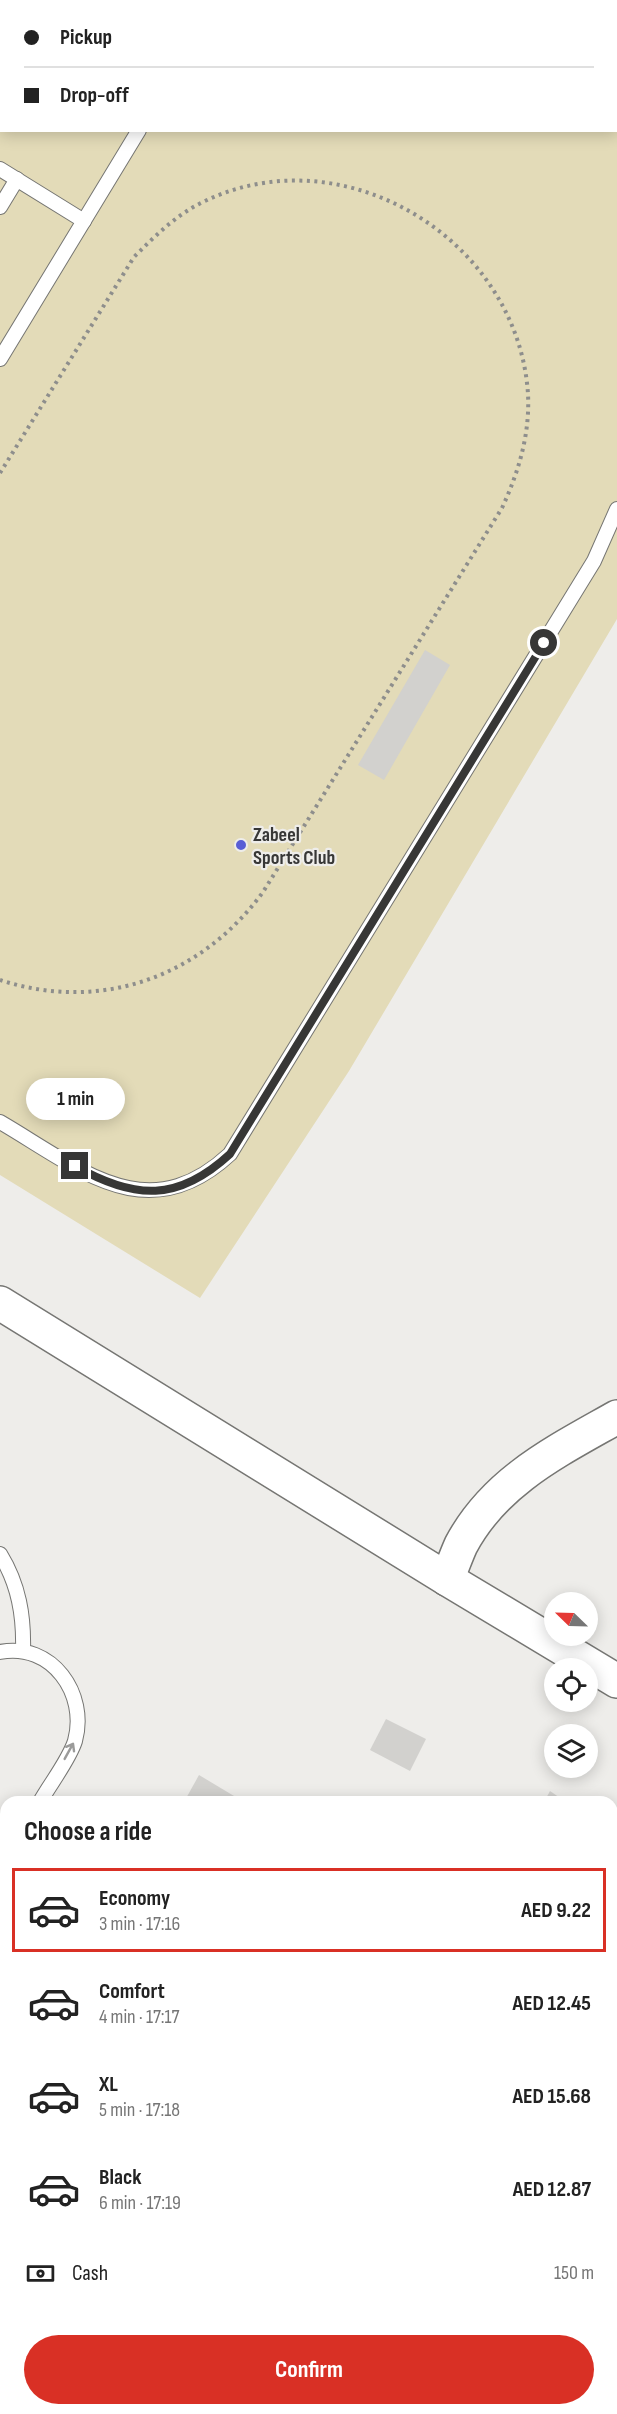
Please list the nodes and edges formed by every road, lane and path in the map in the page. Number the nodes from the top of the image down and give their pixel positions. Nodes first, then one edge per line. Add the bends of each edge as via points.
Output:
1 (138, 132) edge
2 (0, 169) edge
3 (17, 180) junction
4 (0, 207) edge
5 (84, 221) junction
6 (0, 359) edge
7 (0, 474) edge
8 (617, 509) edge
9 (0, 980) edge
10 (0, 1122) edge
11 (0, 1303) edge
12 (617, 1417) edge
13 (0, 1554) edge
14 (447, 1579) junction
15 (0, 1652) edge
16 (23, 1652) junction
17 (617, 1682) edge
18 (44, 1796) edge

1 - 5 lane
2 - 3 lane
3 - 4 lane
3 - 5 lane
5 - 6 lane
7 - 9 path via 134,257 187,211 232,190 261,183 320,181 349,186 377,194 429,221 452,239 490,283 505,309 524,364 528,423 515,481 502,507 248,912 200,955 156,977 128,985 70,992
8 - 10 lane via 594,561 230,1154 212,1171 190,1183 141,1192 94,1177
11 - 14 street
12 - 14 street via 508,1484 475,1523
13 - 16 lane via 16,1586 21,1607
14 - 17 street
15 - 16 lane
18 -> 16 lane via 74,1744 78,1710 66,1678 55,1666

